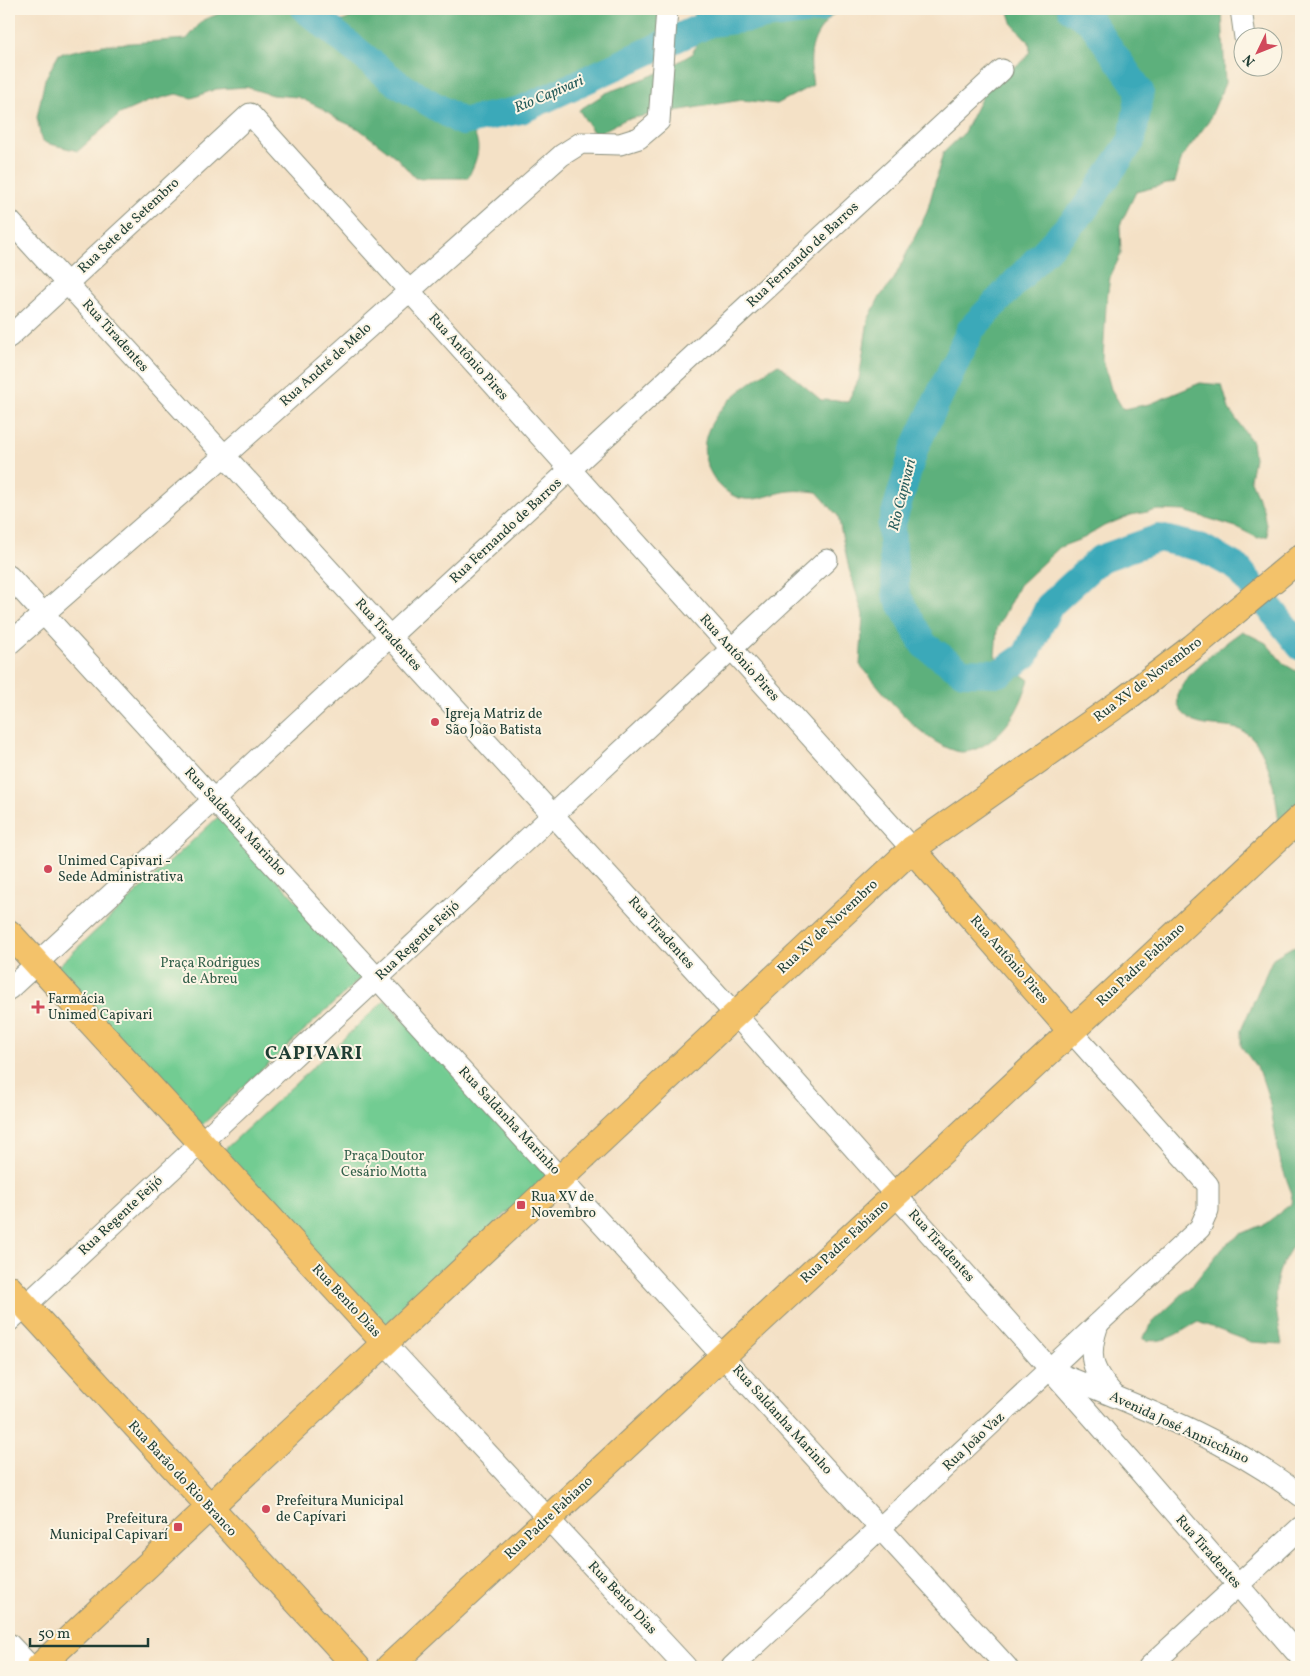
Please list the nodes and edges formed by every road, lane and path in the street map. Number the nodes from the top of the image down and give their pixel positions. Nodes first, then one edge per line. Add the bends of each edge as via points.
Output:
1 (667, 9) edge
2 (1241, 9) edge
3 (1244, 28) edge
4 (1002, 70) dead end
5 (250, 114) joint
6 (9, 220) edge
7 (67, 283) junction
8 (409, 291) junction
9 (9, 337) edge
10 (224, 456) junction
11 (571, 471) junction
12 (1301, 557) edge
13 (827, 560) dead end
14 (9, 576) edge
15 (44, 614) junction
16 (390, 637) junction
17 (9, 644) edge
18 (732, 649) junction
19 (214, 800) junction
20 (553, 815) junction
21 (1301, 817) edge
22 (912, 849) junction
23 (9, 933) edge
24 (36, 963) junction
25 (378, 978) junction
26 (9, 989) edge
27 (735, 1014) junction
28 (1071, 1031) junction
29 (200, 1142) junction
30 (560, 1177) junction
31 (895, 1195) junction
32 (1208, 1210) joint
33 (14, 1305) edge
34 (1098, 1324) junction
35 (384, 1342) junction
36 (723, 1355) junction
37 (1051, 1370) junction
38 (1115, 1397) junction
39 (1096, 1421) junction
40 (1301, 1496) edge
41 (209, 1508) junction
42 (548, 1519) junction
43 (1301, 1527) edge
44 (881, 1528) junction
45 (1238, 1587) junction
46 (9, 1644) edge
47 (1301, 1658) edge
48 (31, 1667) edge
49 (39, 1667) edge
50 (357, 1667) edge
51 (389, 1667) edge
52 (686, 1667) edge
53 (732, 1667) edge
54 (1007, 1667) edge
55 (1149, 1667) edge

1 - 8 street, Rua André de Melo via 659,121 639,138 620,144 581,143 562,155
2 - 3 street
4 - 11 street, Rua Fernando de Barros
5 - 7 street, Rua Sete de Setembro
5 - 8 street, Rua Antônio Pires
6 - 7 street, Rua Tiradentes
7 - 9 street, Rua Sete de Setembro
7 - 10 street, Rua Tiradentes
8 - 10 street, Rua André de Melo
8 - 11 street, Rua Antônio Pires
10 - 15 street, Rua André de Melo
10 - 16 street, Rua Tiradentes
11 - 16 street, Rua Fernando de Barros
11 - 18 street, Rua Antônio Pires
12 - 22 main road, Rua XV de Novembro via 1121,702
13 - 18 street, Rua Regente Feijó
14 - 15 street, Rua Saldanha Marinho
15 - 17 street, Rua André de Melo
15 - 19 street, Rua Saldanha Marinho
16 - 19 street, Rua Fernando de Barros
16 - 20 street, Rua Tiradentes
18 - 20 street, Rua Regente Feijó
18 - 22 street, Rua Antônio Pires
19 - 24 street, Rua Fernando de Barros
19 - 25 street, Rua Saldanha Marinho
20 - 25 street, Rua Regente Feijó
20 - 27 street, Rua Tiradentes
21 - 28 main road, Rua Padre Fabiano
22 - 27 main road, Rua XV de Novembro
22 - 28 main road, Rua Antônio Pires
23 - 24 main road, Rua Bento Dias
24 - 26 street, Rua Fernando de Barros
24 - 29 main road, Rua Bento Dias
25 - 29 street, Rua Regente Feijó
25 - 30 street, Rua Saldanha Marinho
27 - 30 main road, Rua XV de Novembro
27 - 31 street, Rua Tiradentes
28 - 31 main road, Rua Padre Fabiano
28 - 32 street, Rua Antônio Pires via 1208,1185
29 - 33 street, Rua Regente Feijó
29 - 35 main road, Rua Bento Dias
30 - 35 main road, Rua XV de Novembro
30 - 36 street, Rua Saldanha Marinho
31 - 36 main road, Rua Padre Fabiano
31 - 37 street, Rua Tiradentes
32 - 34 street, Rua João Vaz via 1200,1228
33 - 41 main road, Rua Barão do Rio Branco
34 - 37 street, Rua João Vaz
34 - 38 street via 1092,1343 1092,1360 1099,1378
35 - 41 main road, Rua XV de Novembro
35 - 42 street, Rua Bento Dias
36 - 42 main road, Rua Padre Fabiano
36 - 44 street, Rua Saldanha Marinho
37 - 38 street, Avenida José Annicchino
37 - 39 street, Rua Tiradentes
37 - 44 street, Rua João Vaz
38 - 39 street via 1103,1402
38 - 40 street, Avenida José Annicchino via 1184,1427 1271,1472
39 - 45 street, Rua Tiradentes
41 - 49 main road, Rua XV de Novembro
41 - 50 main road, Rua Barão do Rio Branco
42 - 51 main road, Rua Padre Fabiano
42 - 52 street, Rua Bento Dias
43 - 45 street
44 - 53 street, Rua João Vaz
44 - 54 street, Rua Saldanha Marinho
45 - 47 street, Rua Tiradentes
45 - 55 street
46 - 48 street

